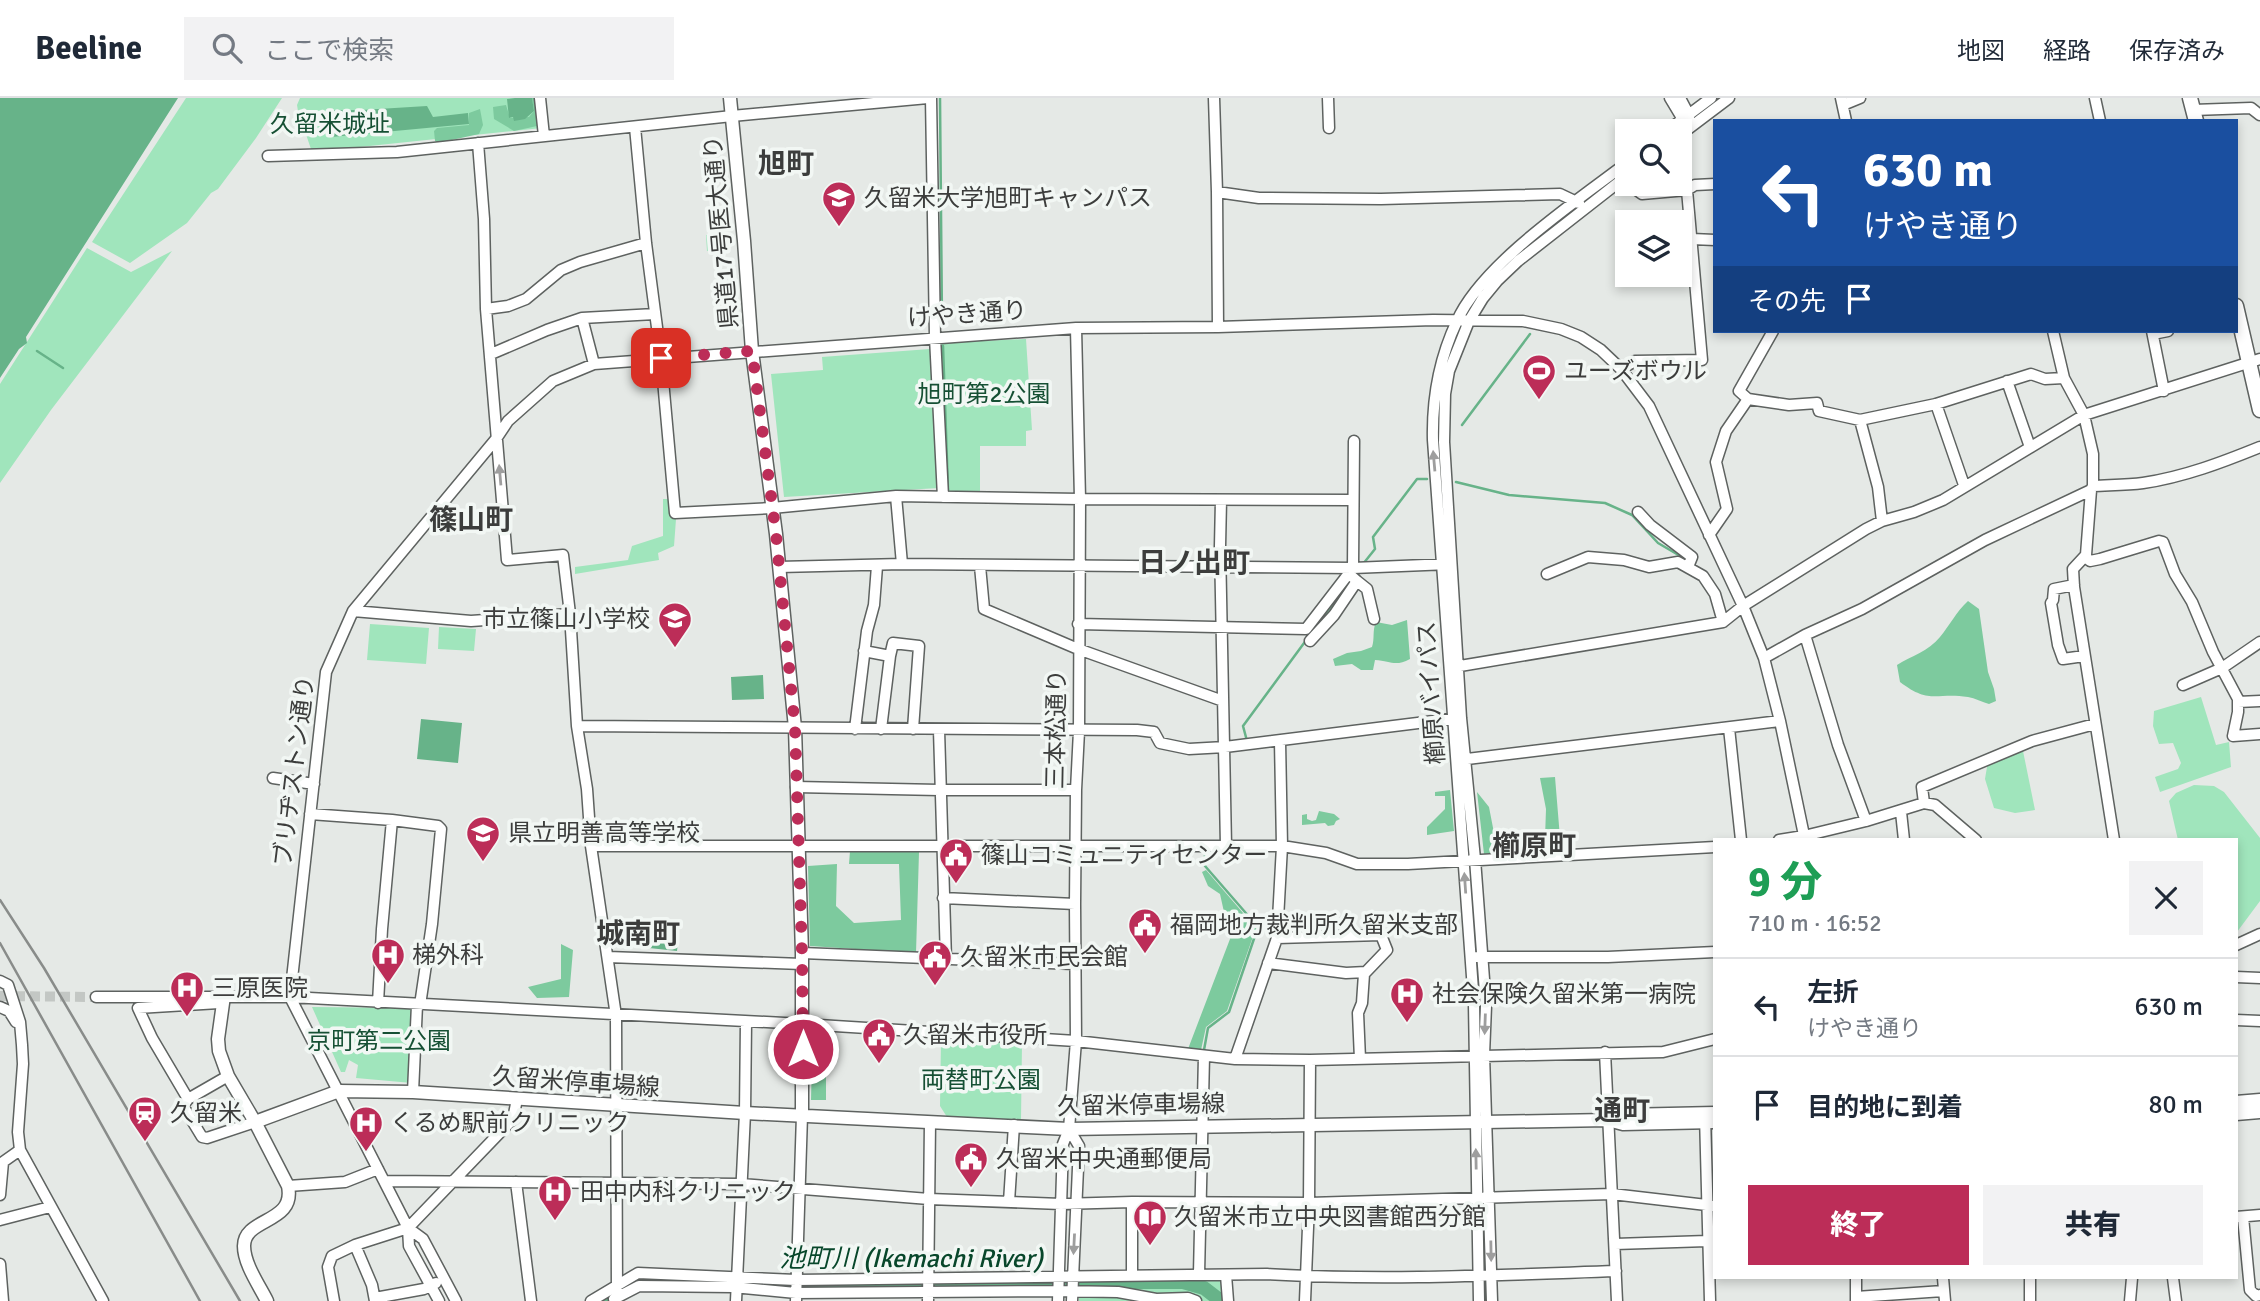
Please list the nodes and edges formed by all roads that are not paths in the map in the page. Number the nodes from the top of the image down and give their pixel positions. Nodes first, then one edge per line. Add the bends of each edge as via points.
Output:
1 (540, 98) edge
2 (730, 98) edge
3 (929, 98) edge
4 (1214, 98) edge
5 (1328, 98) edge
6 (1670, 98) edge
7 (1680, 98) edge
8 (1711, 98) edge
9 (1729, 98) edge
10 (1860, 98) edge
11 (2095, 98) edge
12 (1842, 102) edge
13 (2193, 110) edge
14 (2260, 115) edge
15 (732, 116) junction
16 (1686, 119) edge
17 (1686, 119) edge
18 (1689, 119) edge
19 (1691, 119) edge
20 (2100, 119) edge
21 (635, 127) junction
22 (1329, 128) dead end
23 (544, 136) junction
24 (478, 143) junction
25 (268, 156) dead end
26 (1615, 174) edge
27 (1713, 184) edge
28 (1615, 186) edge
29 (1692, 187) edge
30 (1217, 192) junction
31 (1581, 204) junction
32 (1692, 239) joint
33 (1713, 240) edge
34 (646, 243) junction
35 (486, 309) junction
36 (656, 314) junction
37 (2238, 316) edge
38 (582, 318) junction
39 (1457, 321) junction
40 (1469, 321) junction
41 (1218, 327) junction
42 (1076, 328) junction
43 (1772, 333) edge
44 (2053, 333) edge
45 (2153, 333) edge
46 (935, 337) junction
47 (752, 351) junction
48 (491, 354) junction
49 (661, 358) junction
50 (2254, 360) edge
51 (594, 364) junction
52 (1622, 369) junction
53 (2064, 378) junction
54 (2007, 381) junction
55 (2164, 391) junction
56 (1748, 399) junction
57 (1936, 404) junction
58 (2260, 410) edge
59 (2084, 415) junction
60 (1860, 420) junction
61 (496, 439) junction
62 (1354, 441) dead end
63 (2030, 447) junction
64 (2260, 447) edge
65 (1964, 485) junction
66 (2092, 488) junction
67 (896, 496) junction
68 (943, 497) junction
69 (1080, 499) junction
70 (1222, 500) junction
71 (1353, 500) junction
72 (772, 508) junction
73 (1638, 512) dead end
74 (1882, 521) junction
75 (1709, 535) junction
76 (2085, 556) junction
77 (902, 564) junction
78 (1447, 564) junction
79 (877, 566) junction
80 (980, 566) junction
81 (1079, 566) junction
82 (779, 567) junction
83 (1222, 567) junction
84 (1688, 567) junction
85 (1353, 574) junction
86 (1548, 574) dead end
87 (2074, 585) junction
88 (1742, 606) junction
89 (353, 611) junction
90 (570, 614) junction
91 (1374, 619) dead end
92 (1723, 622) junction
93 (1078, 624) junction
94 (1222, 628) junction
95 (1805, 635) junction
96 (1310, 641) dead end
97 (2260, 642) edge
98 (1078, 649) junction
99 (864, 651) junction
100 (890, 656) junction
101 (2084, 656) junction
102 (1764, 657) junction
103 (1455, 667) junction
104 (2222, 668) junction
105 (2183, 685) dead end
106 (2260, 701) edge
107 (1223, 702) junction
108 (2238, 702) junction
109 (1457, 718) junction
110 (1780, 721) junction
111 (2095, 724) junction
112 (577, 726) junction
113 (795, 728) junction
114 (1729, 728) junction
115 (855, 729) junction
116 (881, 729) junction
117 (913, 729) junction
118 (939, 730) junction
119 (1079, 731) junction
120 (2260, 734) edge
121 (1280, 741) junction
122 (1225, 747) junction
123 (1461, 760) junction
124 (273, 778) dead end
125 (314, 784) junction
126 (796, 787) junction
127 (939, 790) junction
128 (1076, 790) junction
129 (1924, 803) junction
130 (1901, 812) junction
131 (310, 814) junction
132 (392, 820) junction
133 (1866, 821) junction
134 (1741, 838) edge
135 (1804, 838) edge
136 (1904, 838) edge
137 (1974, 838) edge
138 (2114, 838) edge
139 (1075, 845) junction
140 (591, 846) junction
141 (799, 846) junction
142 (1226, 846) junction
143 (1282, 846) junction
144 (943, 847) junction
145 (1713, 847) edge
146 (1469, 859) junction
147 (943, 898) junction
148 (1074, 904) junction
149 (2260, 934) edge
150 (1277, 938) junction
151 (2238, 944) edge
152 (1713, 953) edge
153 (608, 957) junction
154 (1476, 957) junction
155 (802, 958) junction
156 (946, 960) junction
157 (1268, 963) junction
158 (1076, 964) junction
159 (1366, 972) junction
160 (2238, 977) edge
161 (2260, 978) edge
162 (7, 987) edge
163 (96, 997) tunnel mouth
164 (290, 997) junction
165 (223, 999) junction
166 (378, 1003) junction
167 (0, 1005) edge
168 (419, 1005) junction
169 (615, 1016) junction
170 (2238, 1020) edge
171 (2260, 1021) edge
172 (746, 1022) junction
173 (803, 1024) junction
174 (1713, 1040) edge
175 (1076, 1041) junction
176 (22, 1045) junction
177 (1605, 1052) junction
178 (1479, 1055) junction
179 (1204, 1056) junction
180 (1235, 1059) junction
181 (1360, 1059) junction
182 (1310, 1060) junction
183 (228, 1076) junction
184 (339, 1091) junction
185 (413, 1092) junction
186 (517, 1099) junction
187 (188, 1100) junction
188 (2260, 1100) edge
189 (2238, 1102) edge
190 (617, 1105) junction
191 (2260, 1112) edge
192 (745, 1113) junction
193 (2238, 1114) edge
194 (803, 1115) junction
195 (1710, 1117) edge
196 (1608, 1121) junction
197 (255, 1122) junction
198 (930, 1122) junction
199 (1481, 1122) junction
200 (1014, 1125) junction
201 (1309, 1125) junction
202 (1202, 1126) junction
203 (1069, 1129) junction
204 (20, 1150) junction
205 (379, 1169) junction
206 (384, 1181) junction
207 (516, 1182) junction
208 (452, 1183) junction
209 (616, 1184) junction
210 (741, 1184) junction
211 (288, 1186) junction
212 (800, 1190) junction
213 (1612, 1194) junction
214 (0, 1195) edge
215 (1476, 1198) junction
216 (929, 1199) junction
217 (1489, 1199) junction
218 (1009, 1202) junction
219 (1132, 1202) junction
220 (1201, 1203) junction
221 (1309, 1203) junction
222 (1061, 1204) junction
223 (1076, 1204) junction
224 (1711, 1206) edge
225 (50, 1207) junction
226 (2260, 1215) edge
227 (2240, 1217) edge
228 (0, 1220) edge
229 (408, 1228) junction
230 (1707, 1241) junction
231 (1615, 1244) junction
232 (355, 1245) junction
233 (0, 1264) edge
234 (1616, 1271) junction
235 (1199, 1274) junction
236 (1073, 1275) junction
237 (1132, 1275) junction
238 (1226, 1275) junction
239 (1491, 1275) junction
240 (1059, 1276) junction
241 (1305, 1276) junction
242 (1478, 1276) junction
243 (444, 1278) junction
244 (1856, 1279) edge
245 (2030, 1279) edge
246 (2132, 1279) edge
247 (2173, 1279) edge
248 (796, 1280) junction
249 (928, 1280) junction
250 (736, 1282) junction
251 (431, 1286) junction
252 (615, 1295) edge
253 (2260, 1295) edge
254 (418, 1296) edge
255 (1058, 1296) edge
256 (1072, 1296) edge
257 (1944, 1296) edge
258 (796, 1297) edge
259 (928, 1297) edge
260 (375, 1299) edge
261 (1856, 1299) edge
262 (4, 1301) edge
263 (103, 1301) edge
264 (267, 1301) edge
265 (334, 1301) edge
266 (439, 1301) edge
267 (456, 1301) edge
268 (531, 1301) edge
269 (591, 1301) edge
270 (736, 1301) edge
271 (1196, 1301) edge
272 (1228, 1301) edge
273 (1305, 1301) edge
274 (1479, 1301) edge
275 (1492, 1301) edge
276 (1616, 1301) edge
277 (1710, 1301) edge
278 (2030, 1301) edge
279 (2130, 1301) edge
280 (2176, 1301) edge

1 - 23 street
2 - 15 main road, 県道17号医大通り
3 - 15 street
3 - 46 street
4 - 30 street
5 - 22 street
6 - 16 street
7 - 17 street
8 - 18 street
9 - 19 street
10 - 12 street
11 - 20 street
13 - 14 street via 2252,108
15 - 21 street
15 - 47 main road, 県道17号医大通り
21 - 23 street
21 - 34 street
23 - 24 street
24 - 25 street via 397,152
24 - 35 street
26 - 31 street, 櫛原バイパス
27 - 29 street
28 - 31 street, 櫛原バイパス
30 - 31 street via 1259,198 1381,199 1560,194
30 - 41 street
31 - 39 street, 櫛原バイパス via 1512,253 1475,293
31 - 40 street, 櫛原バイパス via 1497,281
32 - 33 street
32 - 52 street via 1702,360 1634,361
34 - 35 street via 580,262 561,270 526,299
34 - 36 street
35 - 48 street
36 - 38 street
36 - 49 street
37 - 50 highway
38 - 48 street
38 - 51 street
39 - 40 street, けやき通り
39 - 41 street, けやき通り
78 -> 39 street, 櫛原バイパス via 1433,416 1440,366
40 - 52 street, けやき通り via 1523,321 1561,330 1581,337
40 - 78 street, 櫛原バイパス via 1445,394
41 - 42 street, けやき通り
42 - 46 street, けやき通り
42 - 69 street, 三本松通り
43 - 56 street via 1739,391
44 - 53 street
45 - 55 street
46 - 47 street, けやき通り
46 - 68 street
47 - 49 street, けやき通り
47 - 72 main road, 県道17号医大通り
48 - 61 street
49 - 51 street, けやき通り
49 - 72 street via 674,512
50 - 55 street
50 - 58 highway
51 - 61 street, けやき通り via 553,381 508,421
52 - 75 street, けやき通り via 1649,406
53 - 54 street via 2031,374
53 - 59 street
54 - 57 street
54 - 63 street
55 - 59 street
56 - 60 street via 1788,405 1818,403 1819,411
56 - 75 street via 1726,431 1716,462 1727,509
57 - 60 street
57 - 65 street
59 - 63 street
59 - 66 street via 2093,454
60 - 74 street
61 - 89 street, ブリヂストン通り
90 -> 61 street via 563,555 507,560
62 - 71 street
63 - 65 street
64 - 66 street via 2216,465 2145,483
65 - 74 street via 1914,513
66 - 76 street
66 - 95 street
67 - 68 street
67 - 72 street
67 - 77 street
68 - 69 street
69 - 70 street
69 - 81 street, 三本松通り
70 - 71 street
70 - 83 street
71 - 85 street
72 - 82 main road, 県道17号医大通り
73 - 84 street via 1692,557
74 - 88 street
75 - 88 street, けやき通り
76 - 87 street via 2073,569
76 - 104 street via 2090,561 2163,542
77 - 79 street
77 - 80 street
78 - 85 street
78 - 103 street, 櫛原バイパス
79 - 82 street
79 - 99 street
80 - 81 street
80 - 98 street via 984,609
81 - 83 street
81 - 93 street, 三本松通り
82 - 113 main road, 県道17号医大通り
83 - 85 street
83 - 94 street
84 - 86 street via 1678,562 1649,567 1588,557
84 - 92 street via 1703,576 1715,594
85 - 91 street via 1367,589
85 - 94 street via 1306,629
85 - 96 street via 1334,615
87 - 101 street
87 - 101 street via 2054,589 2051,603 2063,659
88 - 92 street
88 - 102 street, けやき通り
89 - 90 street via 471,621
89 - 125 street, ブリヂストン通り via 326,672
90 - 112 street
92 - 103 street
93 - 94 street
93 - 98 street, 三本松通り
94 - 107 street
95 - 102 street
95 - 133 street
97 - 104 street
98 - 107 street
98 - 119 street, 三本松通り
99 - 100 street
99 - 115 street
100 - 116 street
100 - 117 street via 893,643 919,646
101 - 111 street
102 - 110 street, けやき通り
103 - 109 street, 櫛原バイパス
104 - 105 street
104 - 108 street
106 - 108 street
107 - 122 street
108 - 120 street via 2233,736
109 - 121 street
109 - 123 street, 櫛原バイパス
110 - 114 street
110 - 135 street, けやき通り
111 - 129 street via 2032,741 1922,787
111 - 138 street
112 - 113 street
112 - 140 street
113 - 115 street
113 - 126 main road, 県道17号医大通り
114 - 123 street
114 - 134 street
115 - 116 street
116 - 117 street
117 - 118 street
118 - 119 street
118 - 127 street
119 - 122 street via 1137,730 1154,732 1160,743 1189,749
119 - 128 street, 三本松通り
121 - 122 street
121 - 143 street
122 - 142 street
123 - 146 street, 櫛原バイパス
124 - 125 street
125 - 131 street, ブリヂストン通り
126 - 127 street
126 - 141 main road, 県道17号医大通り
127 - 128 street
127 - 144 street
128 - 139 street, 三本松通り
129 - 130 street
129 - 137 street via 1935,805
130 - 133 street
130 - 136 street
131 - 132 street
131 - 164 street, ブリヂストン通り
132 - 166 street
132 - 168 street via 438,826 442,833
133 - 135 street
139 - 142 street
139 - 144 street
139 - 148 street, 三本松通り
140 - 141 street
140 - 153 street
141 - 144 street
141 - 155 main road, 県道17号医大通り
142 - 143 street
143 - 146 street via 1357,864
143 - 150 street
144 - 147 street
145 - 146 street
146 - 154 street, 櫛原バイパス
147 - 148 street
147 - 156 street
148 - 158 street, 三本松通り
149 - 151 street
150 - 157 street
150 - 159 street via 1381,935 1387,950
152 - 154 street
153 - 155 street
153 - 169 street
154 - 178 street, 櫛原バイパス
155 - 156 street
155 - 173 main road, 県道17号医大通り
156 - 158 street
157 - 159 street
157 - 180 street
158 - 175 street, 三本松通り
159 - 181 street via 1358,1013
160 - 161 street
162 - 167 street via 9,1000
162 - 176 street via 20,1022
163 - 165 street
164 - 165 street
164 - 166 street
164 - 184 street
165 - 183 main road via 218,1039
165 - 187 street via 138,1008
166 - 168 street
167 - 176 street via 15,1019
168 - 169 street
168 - 185 street
169 - 172 street
169 - 190 street
170 - 171 street
172 - 173 street
172 - 192 street
173 - 175 street
173 - 194 main road, 県道17号医大通り
174 - 177 street via 1663,1052
175 - 179 street
175 - 203 street, 三本松通り
176 - 204 street
177 - 178 street
177 - 196 street
178 - 181 street
178 - 199 street, 櫛原バイパス
179 - 180 street
179 - 202 street
180 - 182 street
181 - 182 street
182 - 201 street
183 - 187 street
183 - 197 main road
184 - 185 main road, 久留米停車場線
184 - 197 main road
184 - 205 street
185 - 186 main road, 久留米停車場線
186 - 190 main road, 久留米停車場線
186 - 208 street via 513,1119
187 - 197 street via 183,1106 207,1139
188 - 189 main road
190 - 192 main road, 久留米停車場線
190 - 209 street
191 - 193 main road
192 - 194 main road, 久留米停車場線
192 - 210 street
194 - 198 main road, 久留米停車場線
194 - 212 street
195 - 196 main road, 久留米停車場線 via 1623,1115
195 - 224 street
196 - 199 main road, 久留米停車場線
196 - 213 street
197 - 211 main road
198 - 200 main road, 久留米停車場線
198 - 216 street
199 - 201 main road, 久留米停車場線
215 -> 199 street, 櫛原バイパス
199 - 217 street, 櫛原バイパス
200 - 203 main road, 久留米停車場線
200 - 218 street
201 - 202 main road, 久留米停車場線
201 - 221 street
202 - 203 main road, 久留米停車場線
202 - 220 street
203 - 222 street, 三本松通り via 1063,1144
203 - 223 street, 三本松通り via 1079,1146
204 - 214 street via 4,1162
204 - 225 street
205 - 206 street
205 - 211 street via 345,1182
206 - 208 street
206 - 229 street
207 - 208 street
207 - 209 street
207 - 268 street
208 - 229 street
209 - 210 street
209 - 252 street
210 - 212 street
210 - 250 street
211 - 264 main road via 286,1208 244,1242 248,1262
212 - 216 street
212 - 248 street
213 - 217 street
213 - 224 street
213 - 231 street
215 - 217 street
215 - 221 street
215 - 242 street, 櫛原バイパス
216 - 218 street
216 - 249 street
217 -> 239 street, 櫛原バイパス
218 - 222 street
219 - 220 street
219 - 223 street
219 - 237 street
220 - 221 street
220 - 235 street
221 - 241 street
222 - 223 street
222 - 240 street, 三本松通り
223 -> 236 street, 三本松通り
224 - 230 street
225 - 228 street
225 - 263 street
226 - 227 street
227 - 253 street via 2250,1290
229 - 232 street
229 - 243 street via 423,1239
229 - 251 street via 409,1246
230 - 231 street
230 - 277 street
231 - 234 street
232 - 260 street
232 - 265 street via 332,1256 328,1267
233 - 262 street
234 - 239 street
234 - 276 street
235 - 237 street
235 - 238 street
236 - 237 street
236 - 240 street
236 - 256 street, 三本松通り
238 - 241 street
238 - 272 street
239 - 242 street
239 - 275 street, 櫛原バイパス
240 - 249 street
240 - 255 street, 三本松通り
241 - 242 street
241 - 273 street
242 - 274 street, 櫛原バイパス
243 - 251 street
243 - 267 street
244 - 261 street
245 - 278 street
246 - 279 street
247 - 280 street
248 - 249 street
248 - 250 street
248 - 258 street
249 - 259 street
250 - 252 street via 638,1273
250 - 258 street
250 - 270 street
251 - 254 street
251 - 266 street
252 - 269 street
254 - 260 street
255 - 256 street
255 - 259 street
256 - 271 street via 1118,1293
257 - 261 street
258 - 259 street

